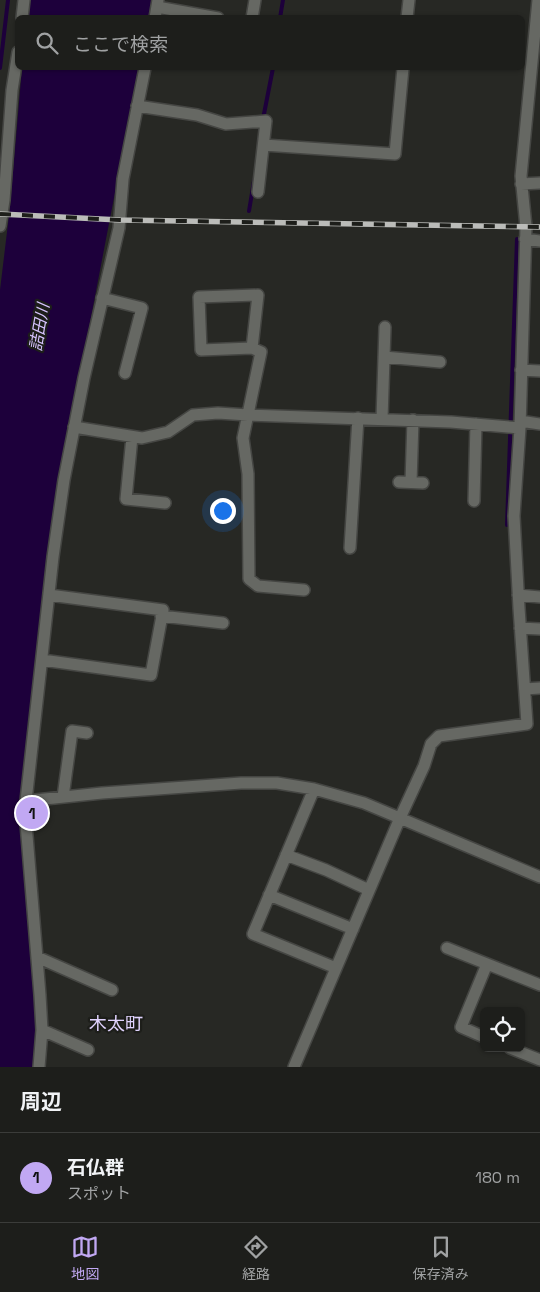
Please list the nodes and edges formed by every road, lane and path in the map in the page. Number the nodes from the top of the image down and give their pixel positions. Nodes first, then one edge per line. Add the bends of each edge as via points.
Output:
1 (24, 0) edge
2 (255, 0) edge
3 (409, 0) edge
4 (539, 3) edge
5 (157, 8) edge
6 (22, 15) edge
7 (200, 15) edge
8 (252, 15) edge
9 (407, 15) edge
10 (15, 70) edge
11 (145, 70) edge
12 (403, 70) edge
13 (0, 88) edge
14 (535, 89) edge
15 (12, 90) junction
16 (137, 106) junction
17 (264, 144) junction
18 (540, 183) edge
19 (521, 184) junction
20 (258, 192) dead end
21 (0, 226) edge
22 (525, 239) junction
23 (540, 241) edge
24 (102, 298) junction
25 (385, 327) dead end
26 (252, 348) junction
27 (384, 357) junction
28 (440, 362) dead end
29 (521, 370) junction
30 (540, 371) edge
31 (125, 373) dead end
32 (248, 415) junction
33 (358, 418) junction
34 (382, 419) junction
35 (413, 420) junction
36 (476, 424) junction
37 (520, 424) junction
38 (540, 424) edge
39 (74, 427) junction
40 (132, 437) junction
41 (399, 482) dead end
42 (474, 501) dead end
43 (165, 503) dead end
44 (350, 548) dead end
45 (304, 590) dead end
46 (49, 595) junction
47 (518, 595) junction
48 (540, 597) edge
49 (162, 616) junction
50 (223, 623) dead end
51 (520, 628) junction
52 (540, 629) edge
53 (42, 660) junction
54 (540, 688) edge
55 (525, 689) junction
56 (87, 732) dead end
57 (314, 788) junction
58 (63, 797) junction
59 (26, 800) junction
60 (400, 818) junction
61 (286, 855) junction
62 (540, 878) edge
63 (369, 890) junction
64 (269, 895) junction
65 (353, 929) junction
66 (447, 948) dead end
67 (37, 957) junction
68 (487, 964) junction
69 (336, 968) junction
70 (540, 985) edge
71 (112, 990) dead end
72 (42, 1030) junction
73 (480, 1035) edge
74 (88, 1050) dead end
75 (520, 1052) edge
76 (540, 1060) edge
77 (39, 1067) edge
78 (294, 1067) edge

1 - 6 street
2 - 8 street
3 - 9 street
4 - 14 street
5 - 7 street
10 - 15 street
11 - 16 street
12 - 17 street via 395,154
13 - 15 street
14 - 19 street
15 - 21 street
16 - 17 street via 197,115 226,124 263,121
16 - 24 street via 123,179 119,228
17 - 20 street
18 - 19 street
19 - 22 street
22 - 23 street
22 - 29 street
24 - 31 street via 142,308
24 - 39 street
25 - 27 street
26 - 26 street via 258,295 198,297 201,350
26 - 32 street via 262,352
27 - 28 street
27 - 34 street
29 - 30 street
29 - 37 street
32 - 33 street
32 - 40 street via 193,415 168,432
32 - 45 street via 243,438 248,474 249,580 258,586
33 - 34 street
33 - 44 street
34 - 35 street
35 - 36 street
35 - 41 street via 417,483
36 - 37 street
36 - 42 street
37 - 38 street
37 - 47 street via 514,516
39 - 40 street
39 - 46 street
40 - 43 street via 126,499
46 - 49 street via 163,610
46 - 53 street
47 - 48 street
47 - 51 street
49 - 50 street
49 - 53 street via 151,675
51 - 52 street
51 - 55 street
53 - 59 street
54 - 55 street
55 - 60 street via 527,724 439,736 431,744
56 - 58 street via 67,731
57 - 58 street via 241,783
57 - 60 street
57 - 61 street
58 - 59 street
59 - 67 street
60 - 62 street
60 - 63 street
61 - 63 street
61 - 64 street
63 - 65 street
64 - 65 street
64 - 69 street via 253,934
65 - 69 street
66 - 68 street
67 - 71 street
67 - 72 street
68 - 70 street
68 - 73 street via 461,1027
69 - 78 street
72 - 74 street
72 - 77 street
75 - 76 street

